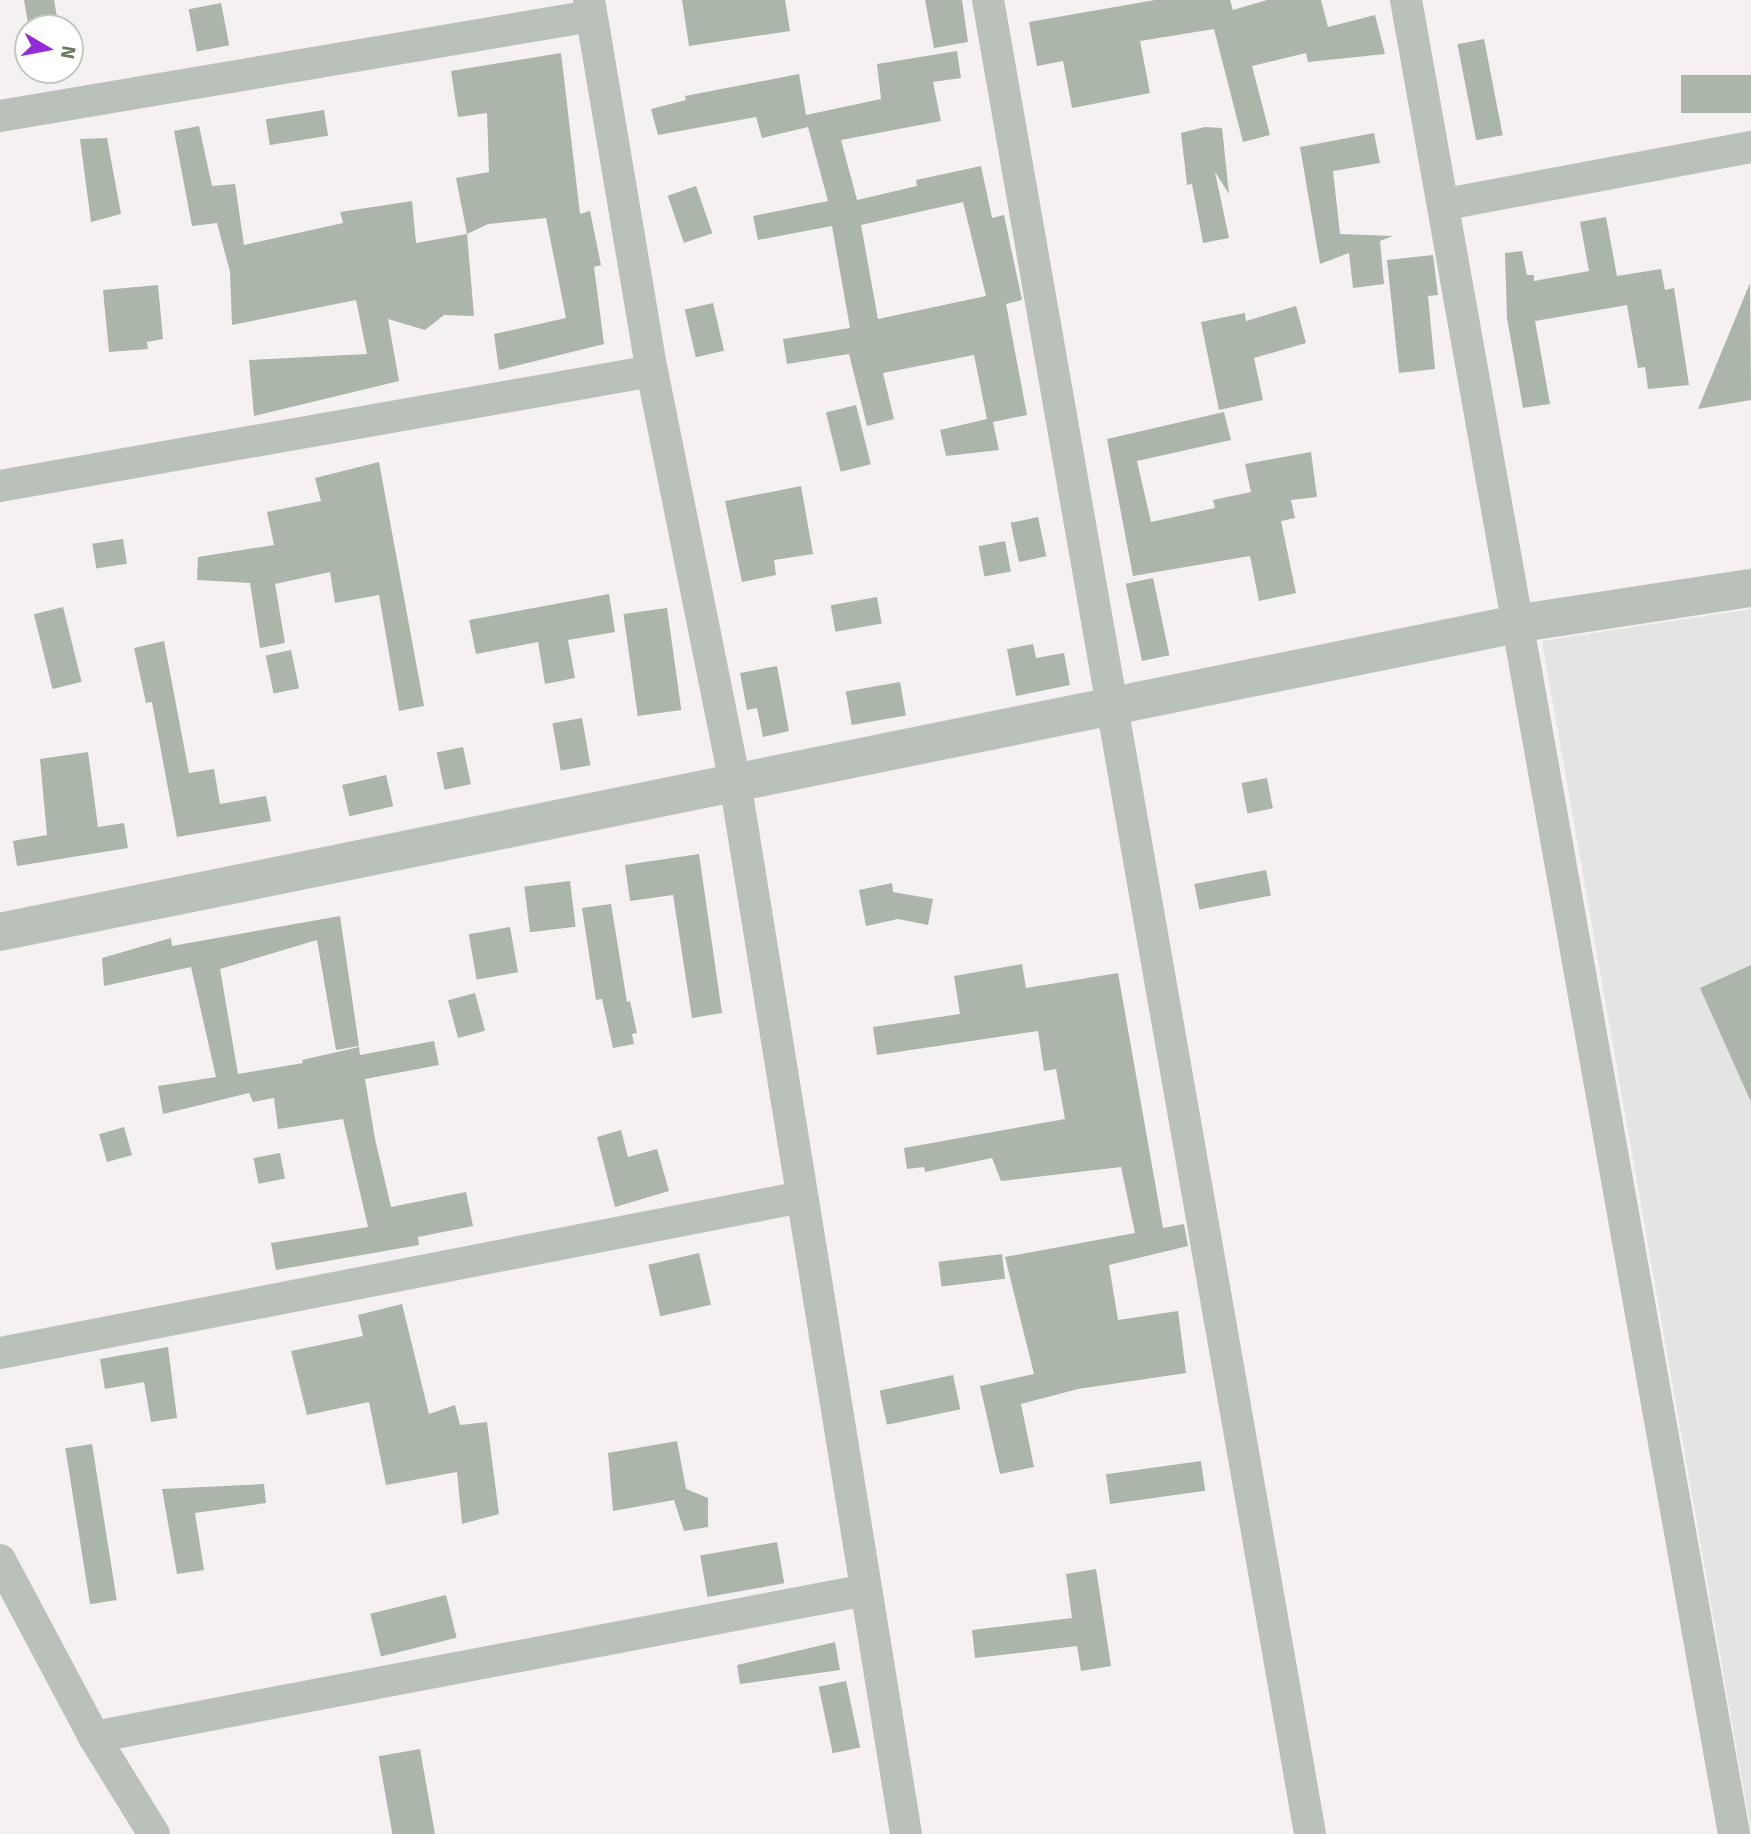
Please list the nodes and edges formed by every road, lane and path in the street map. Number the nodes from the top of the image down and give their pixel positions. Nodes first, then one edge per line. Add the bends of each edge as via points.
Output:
1 (988, 0) edge
2 (1406, 0) edge
3 (590, 8) edge
4 (0, 116) edge
5 (1751, 147) edge
6 (1446, 204) junction
7 (652, 371) junction
8 (0, 486) edge
9 (1751, 588) edge
10 (1521, 623) junction
11 (1110, 708) junction
12 (735, 782) junction
13 (0, 932) edge
14 (802, 1197) junction
15 (0, 1353) edge
16 (0, 1560) edge
17 (866, 1590) junction
18 (94, 1737) junction
19 (154, 1834) edge
20 (906, 1834) edge
21 (1310, 1834) edge
22 (1734, 1834) edge

1 - 11 street
2 - 6 street
3 - 4 street
3 - 7 street
5 - 6 street
6 - 10 street
7 - 8 street
7 - 12 street
9 - 10 street
10 - 11 street
10 - 22 street
11 - 12 street
11 - 21 street
12 - 13 street
12 - 14 street
14 - 15 street
14 - 17 street
16 - 18 street
17 - 18 street
17 - 20 street
18 - 19 street

